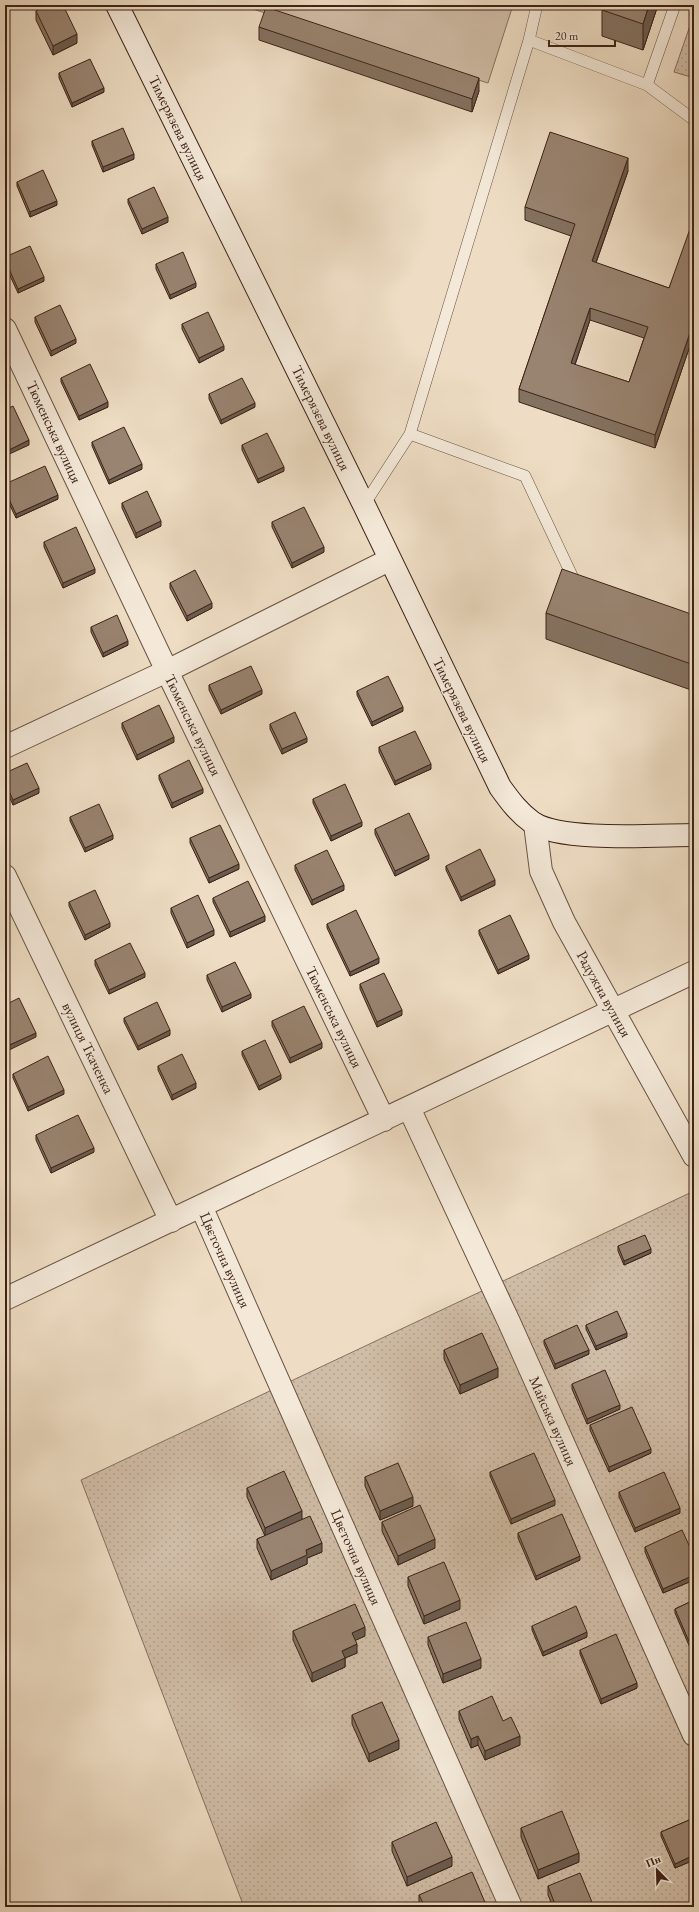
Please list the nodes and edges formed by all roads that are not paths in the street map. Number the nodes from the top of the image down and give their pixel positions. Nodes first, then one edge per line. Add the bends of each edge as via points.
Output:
1 (117, 5) edge
2 (537, 5) edge
3 (675, 5) edge
4 (529, 40) junction
5 (647, 86) junction
6 (694, 120) edge
7 (5, 329) edge
8 (410, 434) junction
9 (364, 505) junction
10 (389, 560) junction
11 (590, 587) edge
12 (167, 671) junction
13 (5, 747) edge
14 (535, 824) junction
15 (694, 835) edge
16 (5, 876) edge
17 (694, 972) edge
18 (612, 1011) junction
19 (408, 1108) junction
20 (384, 1120) junction
21 (694, 1156) edge
22 (201, 1206) junction
23 (171, 1221) junction
24 (5, 1299) edge
25 (694, 1735) edge
26 (511, 1907) edge

1 - 9 street, Тимерязєва вулиця
2 - 4 lane
3 - 5 lane
4 - 5 lane
4 - 8 lane
5 - 6 lane
7 - 12 street, Тюменська вулиця
8 - 9 lane
8 - 11 lane via 525,476 575,582
9 - 10 street, Тимерязєва вулиця
10 - 12 street
10 - 14 street, Тимерязєва вулиця via 500,787 514,807
12 - 13 street
12 - 20 street, Тюменська вулиця
14 - 15 street via 563,833 592,836
14 - 18 street, Радужна вулиця via 541,871 564,922
16 - 23 street, вулиця Ткаченка
17 - 18 street
18 - 19 street
18 - 21 street, Радужна вулиця
19 - 20 street
19 - 25 street, Майська вулиця via 509,1322
20 - 22 street
22 - 23 street
22 - 26 street, Цвєточна вулиця
23 - 24 street

